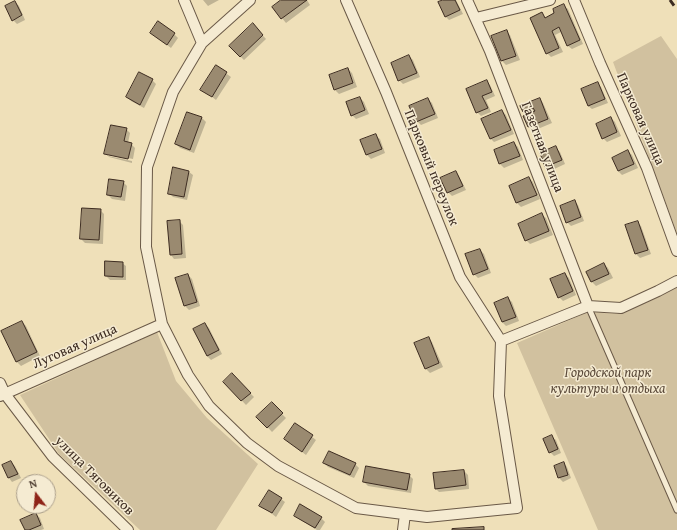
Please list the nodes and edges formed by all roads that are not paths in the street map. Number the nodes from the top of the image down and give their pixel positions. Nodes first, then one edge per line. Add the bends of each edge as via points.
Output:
1 (184, 0) edge
2 (250, 0) edge
3 (346, 0) edge
4 (467, 0) edge
5 (550, 0) edge
6 (574, 0) edge
7 (476, 18) junction
8 (202, 43) junction
9 (677, 251) edge
10 (677, 281) edge
11 (588, 306) junction
12 (162, 324) junction
13 (501, 341) junction
14 (0, 383) edge
15 (2, 395) edge
16 (677, 510) edge
17 (405, 514) junction
18 (128, 530) edge
19 (403, 530) edge

1 - 8 street
2 - 8 street
3 - 13 street, Парковый переулок via 460,277
4 - 7 street, Газетная улица
5 - 7 street
6 - 9 street, Парковая улица via 647,168
7 - 11 street, Газетная улица
8 - 12 street via 173,92 147,166 146,246
10 - 11 street via 621,308
11 - 13 street
11 - 16 lane
12 - 15 street, Луговая улица
12 - 17 street via 188,375 209,406 247,443 278,466 356,508
13 - 17 street via 499,396 517,508 427,517
14 - 15 street, улица Тяговиков
15 - 18 street, улица Тяговиков via 53,457
17 - 19 street

